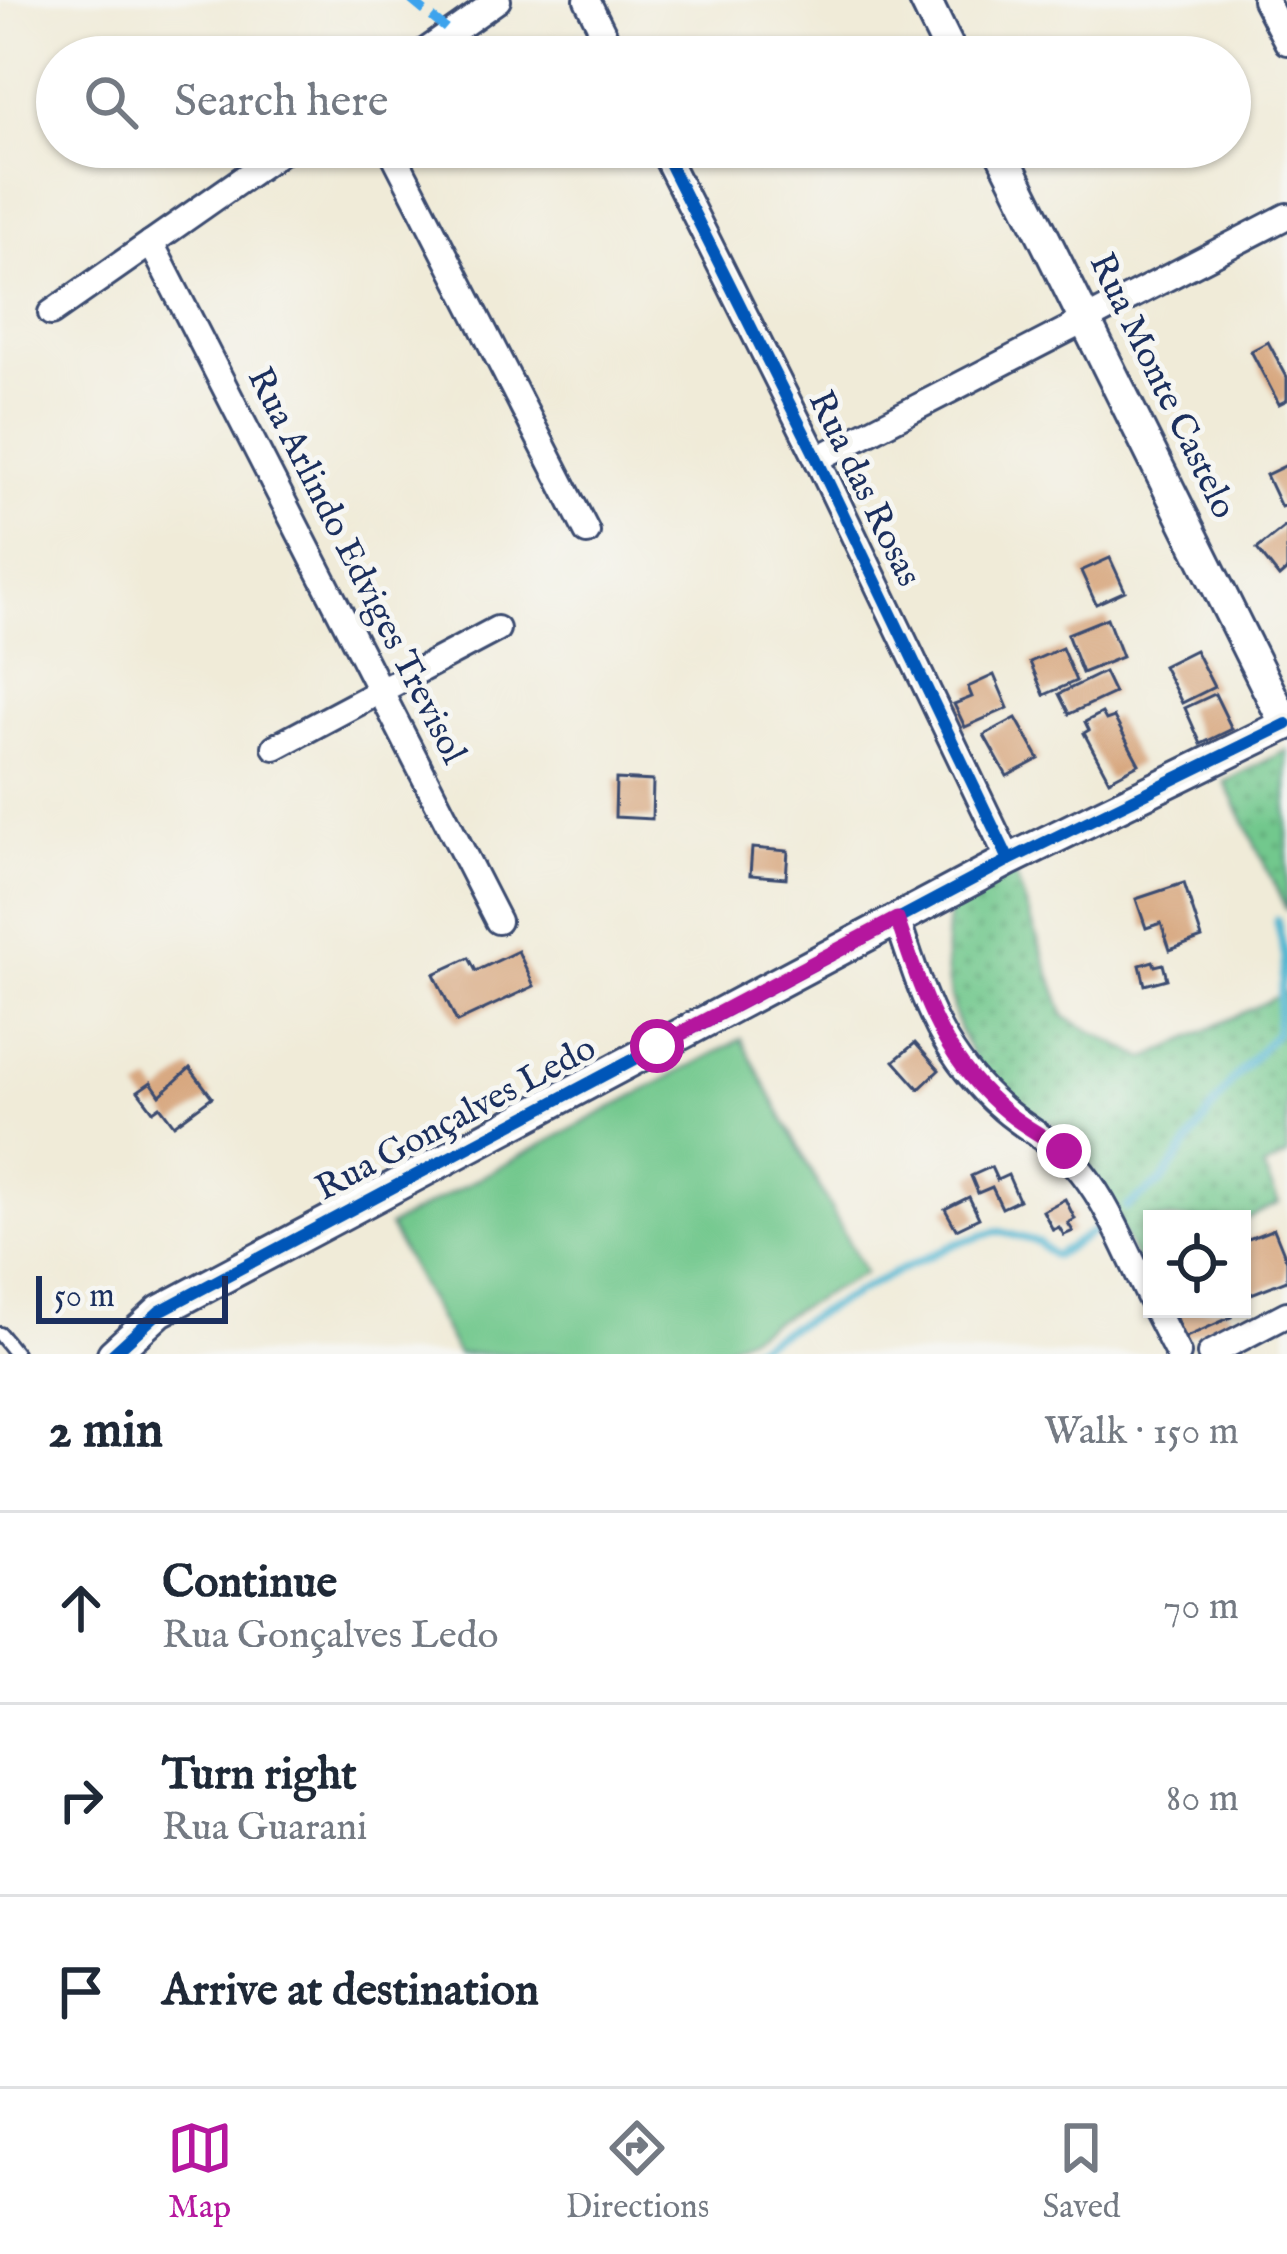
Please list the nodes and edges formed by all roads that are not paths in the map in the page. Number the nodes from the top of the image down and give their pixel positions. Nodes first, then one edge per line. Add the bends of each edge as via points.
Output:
1 (498, 0) edge
2 (587, 0) edge
3 (925, 0) edge
4 (1265, 0) edge
5 (447, 36) edge
6 (605, 36) edge
7 (943, 36) edge
8 (1287, 42) edge
9 (258, 168) edge
10 (401, 168) edge
11 (672, 168) edge
12 (1010, 168) edge
13 (1287, 216) edge
14 (151, 243) junction
15 (51, 313) dead end
16 (1085, 319) junction
17 (817, 459) junction
18 (587, 532) dead end
19 (497, 629) dead end
20 (380, 691) junction
21 (1286, 725) edge
22 (275, 747) dead end
23 (1009, 860) junction
24 (897, 919) junction
25 (498, 921) dead end
26 (1143, 1285) edge
27 (1287, 1314) edge
28 (1160, 1318) edge
29 (0, 1334) edge
30 (16, 1354) edge
31 (113, 1354) edge
32 (1178, 1354) edge
33 (1210, 1354) edge

1 - 5 street
2 - 6 street
3 - 7 street
4 - 8 street
9 - 14 street
10 - 18 street
11 - 17 street, Rua das Rosas
12 - 16 street, Rua Monte Castelo
13 - 16 street
14 - 15 street
14 - 20 street, Rua Arlindo Edviges Trevisol
16 - 17 street
16 - 21 street, Rua Monte Castelo
17 - 23 street, Rua das Rosas
19 - 20 street
20 - 22 street
20 - 25 street, Rua Arlindo Edviges Trevisol
21 - 23 street, Rua Gonçalves Ledo
23 - 24 street, Rua Gonçalves Ledo
24 - 26 street via 953,1057 1084,1174
24 - 31 street, Rua Gonçalves Ledo via 160,1311
27 - 33 street
28 - 32 street
29 - 30 lane

